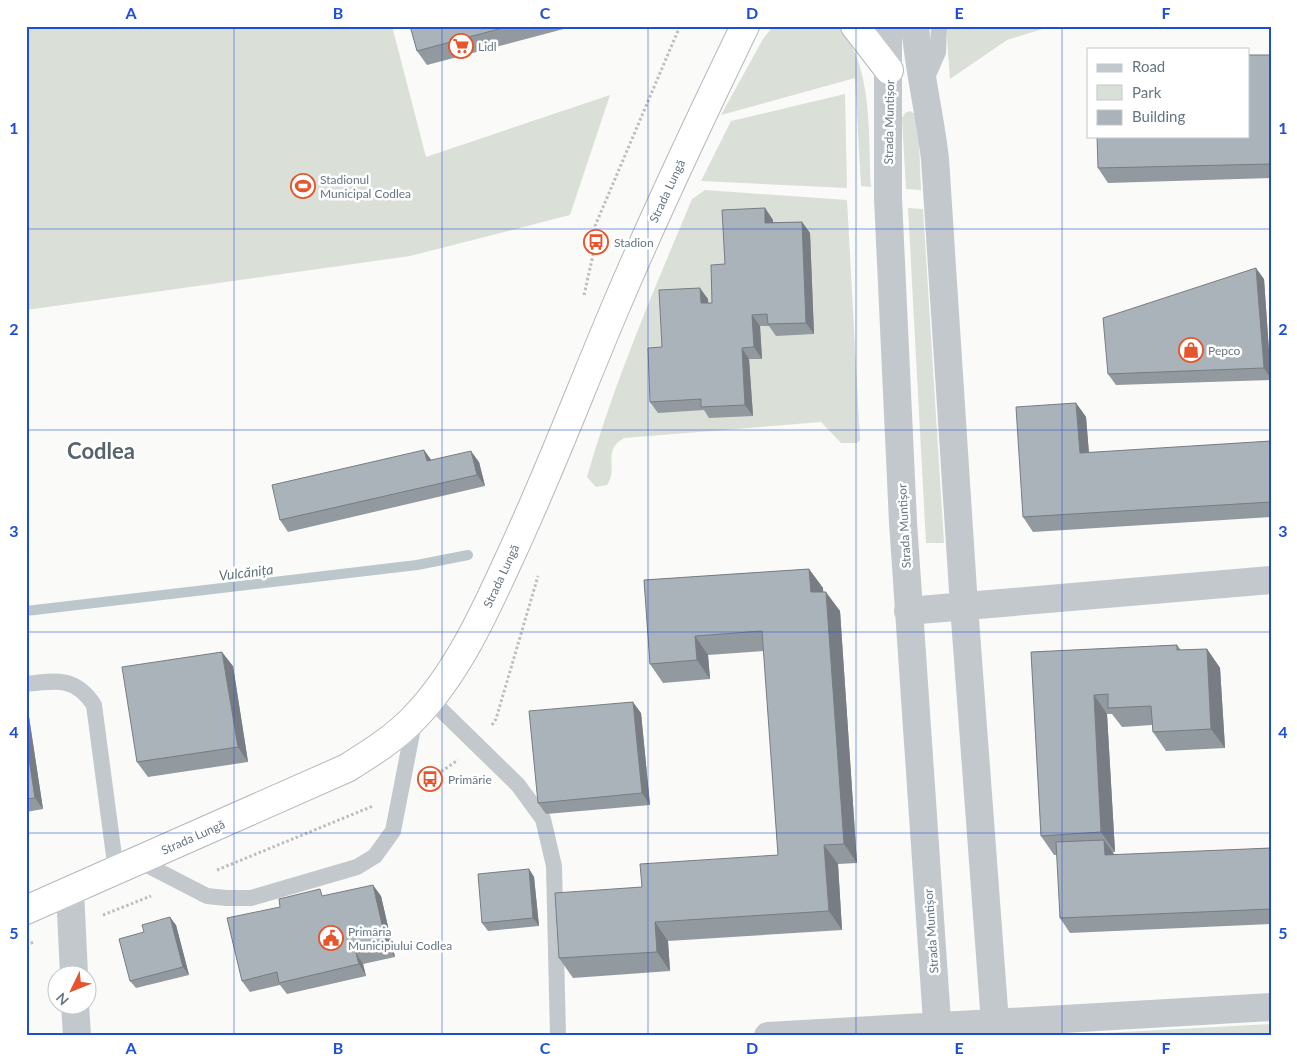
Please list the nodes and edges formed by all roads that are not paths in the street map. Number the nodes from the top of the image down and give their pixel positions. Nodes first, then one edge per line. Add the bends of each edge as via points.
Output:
1 (745, 26) edge
2 (855, 26) edge
3 (888, 26) edge
4 (915, 26) edge
5 (939, 26) edge
6 (889, 70) junction
7 (923, 87) junction
8 (1271, 580) edge
9 (964, 606) junction
10 (908, 611) junction
11 (26, 684) edge
12 (422, 708) junction
13 (128, 866) junction
14 (70, 890) junction
15 (26, 910) edge
16 (74, 964) edge
17 (1271, 1007) edge
18 (76, 1014) edge
19 (996, 1029) edge
20 (938, 1031) edge
21 (77, 1036) edge
22 (558, 1036) edge
23 (768, 1036) edge

1 - 12 highway, Strada Lungă via 645,240 542,488 493,595 473,634
2 - 6 highway
3 - 6 street, Strada Muntișor
4 - 7 street
5 - 7 lane via 938,52
6 - 10 street, Strada Muntișor via 888,198
7 - 9 street via 935,159
8 - 9 street
9 - 10 street
9 - 19 street
10 - 20 street, Strada Muntișor
11 - 13 lane via 51,680 70,683 85,692 94,705
12 - 13 highway, Strada Lungă via 382,746 347,768
12 - 13 lane via 393,831 375,856 357,867 250,898 226,898 207,896
12 - 22 lane via 518,785 543,819 554,866
13 - 14 highway, Strada Lungă
14 - 15 highway, Strada Lungă
14 - 16 street
17 - 19 street
18 - 21 street
19 - 20 street
20 - 23 street

